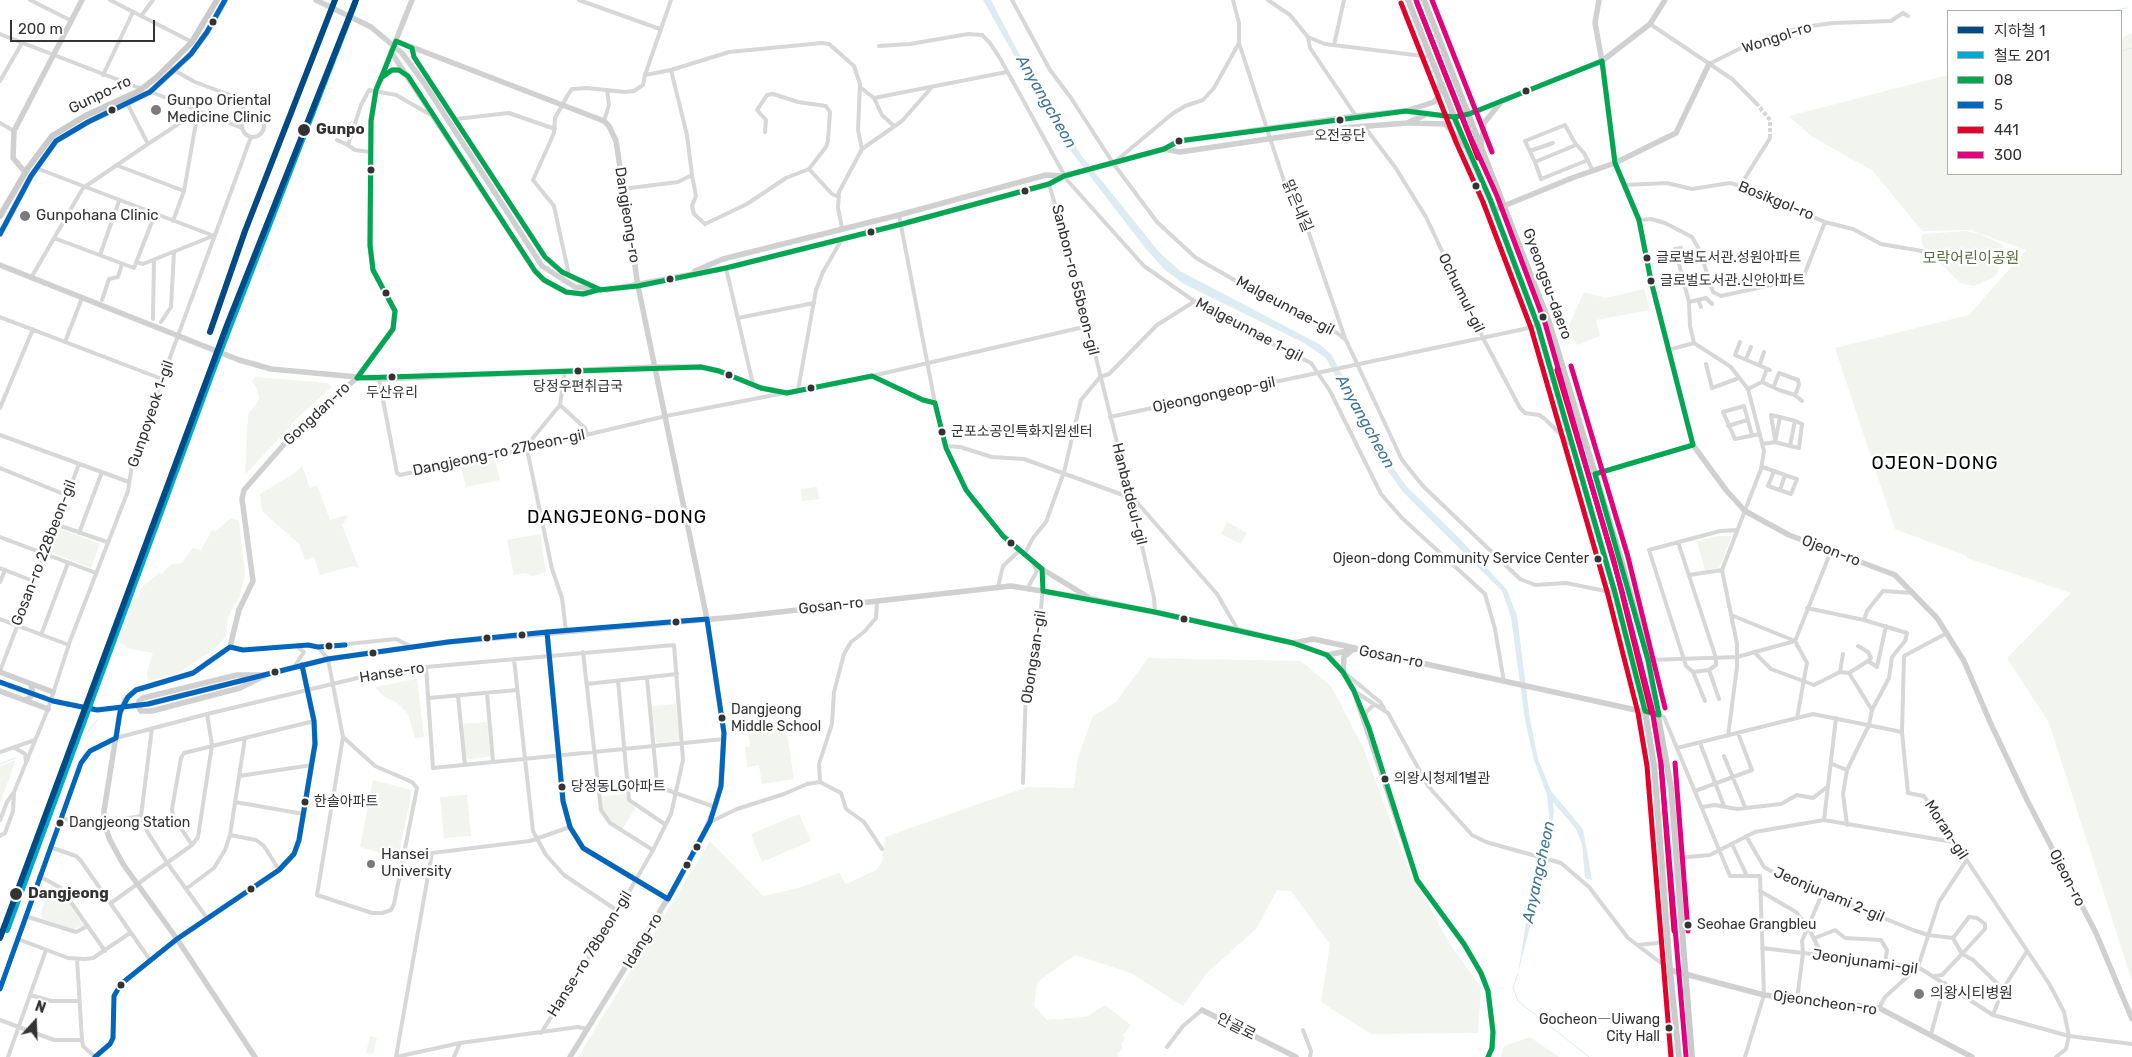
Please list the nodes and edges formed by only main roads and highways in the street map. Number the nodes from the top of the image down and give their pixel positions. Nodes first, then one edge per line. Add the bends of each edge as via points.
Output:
1 (217, 0) edge
2 (224, 0) edge
3 (1408, 0) edge
4 (1424, 0) edge
5 (171, 68) junction
6 (126, 101) junction
7 (33, 167) junction
8 (0, 216) edge
9 (0, 234) edge
10 (1679, 1057) edge
11 (1692, 1057) edge

1 - 5 main road, Gunpo-ro via 192,42
2 - 5 main road, Gunpo-ro via 197,46
3 - 10 main road, Gyeongsu-daero via 1538,326 1615,593 1645,711 1654,764
4 - 11 main road, Gyeongsu-daero via 1549,322 1648,660 1667,760
5 - 6 main road, Gunpo-ro
5 - 6 main road, Gunpo-ro via 150,92
6 - 7 main road, Gunpo-ro via 85,116 52,136
7 - 8 main road, Gunpo-ro via 25,172
7 - 9 main road, Gunpo-ro

